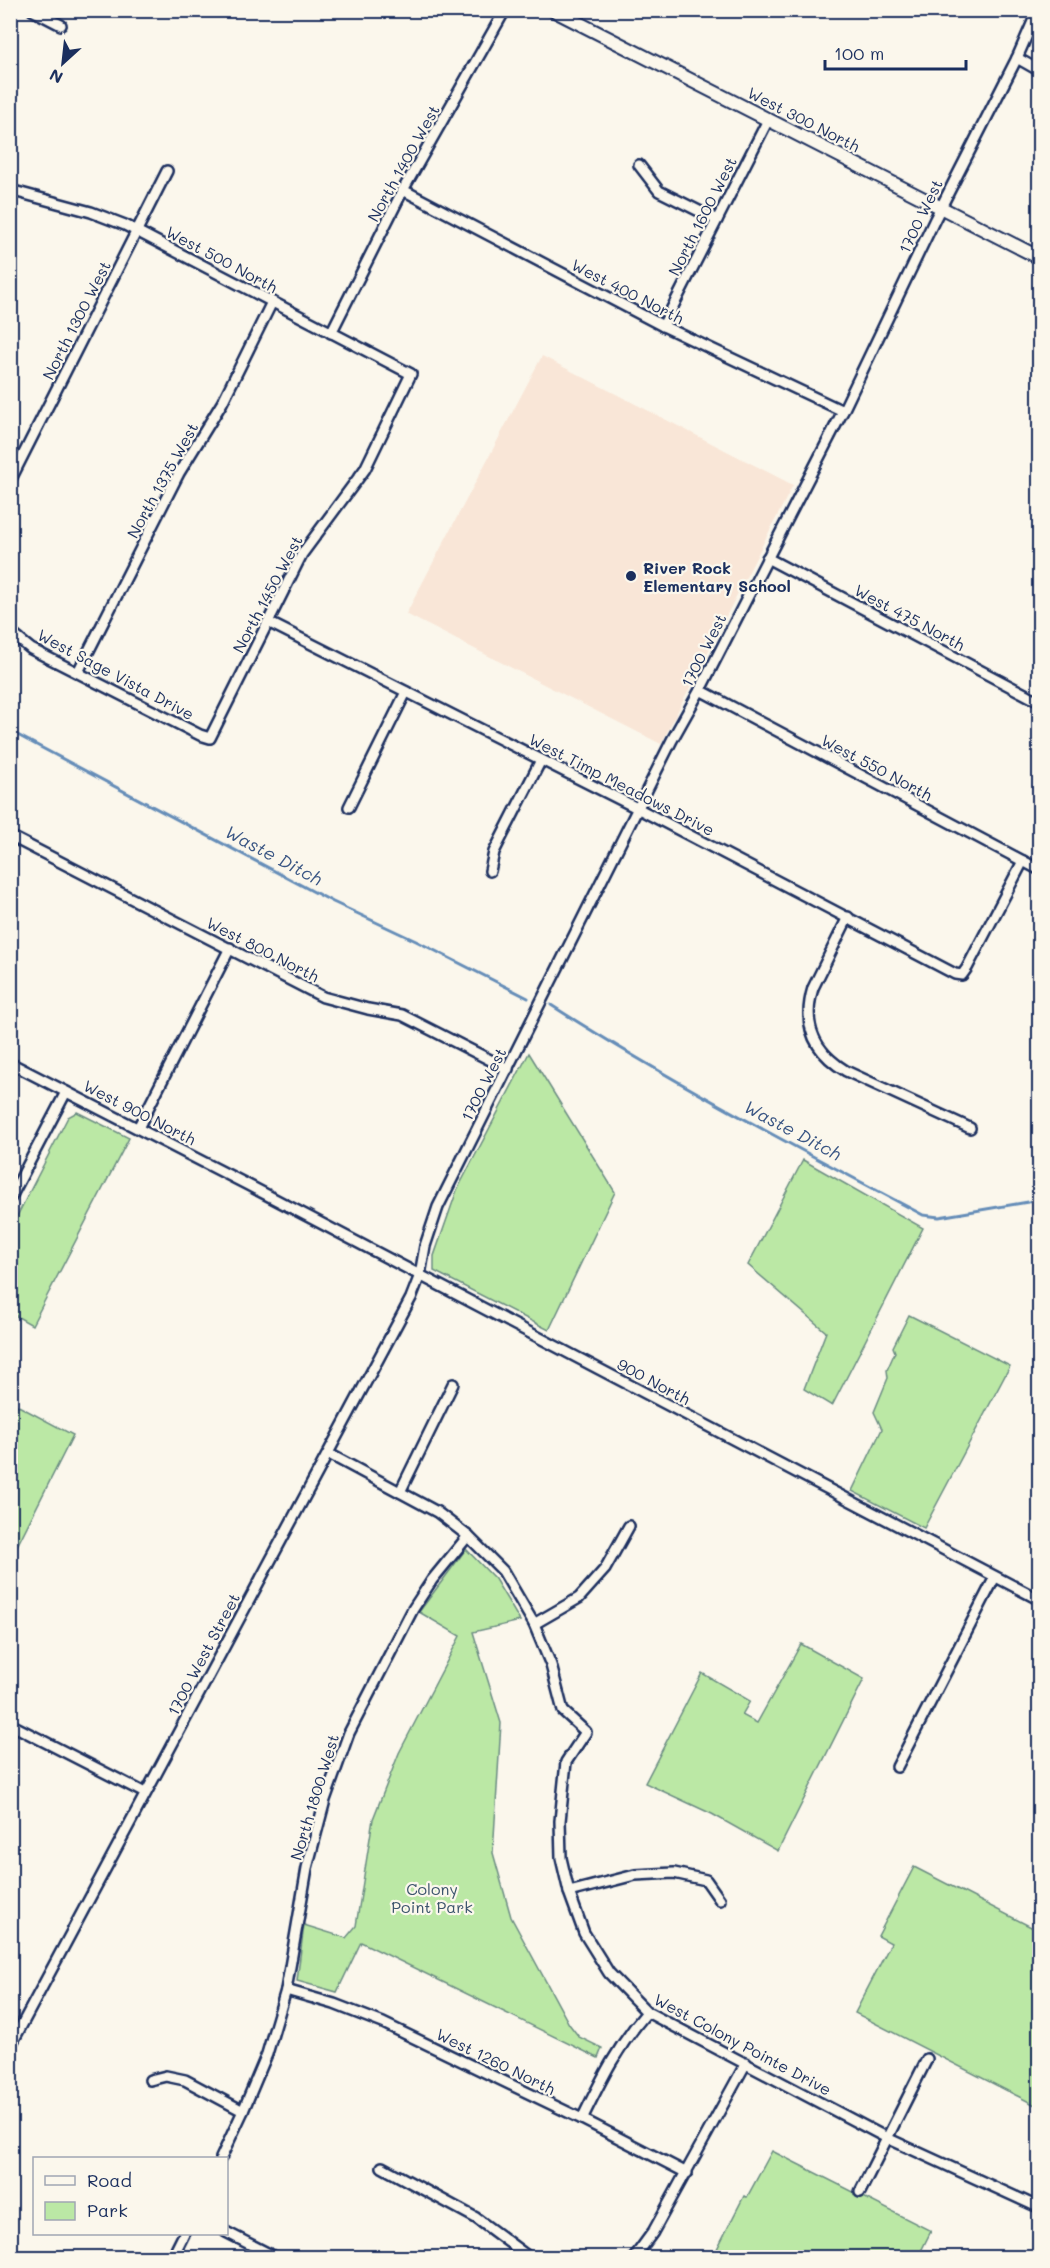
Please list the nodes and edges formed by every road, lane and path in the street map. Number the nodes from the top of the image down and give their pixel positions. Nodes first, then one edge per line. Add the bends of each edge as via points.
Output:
1 (32, 10) edge
2 (505, 10) edge
3 (553, 10) edge
4 (1038, 10) edge
5 (61, 26) dead end
6 (1017, 58) junction
7 (1040, 71) edge
8 (768, 120) junction
9 (639, 165) dead end
10 (167, 171) dead end
11 (10, 190) edge
12 (403, 190) junction
13 (941, 208) junction
14 (717, 220) junction
15 (137, 231) junction
16 (1040, 258) edge
17 (272, 302) junction
18 (663, 326) junction
19 (331, 333) junction
20 (411, 374) joint
21 (843, 411) junction
22 (10, 481) edge
23 (767, 558) junction
24 (268, 622) junction
25 (10, 632) edge
26 (78, 672) junction
27 (700, 690) junction
28 (406, 692) junction
29 (1040, 702) edge
30 (210, 738) joint
31 (541, 759) junction
32 (349, 807) dead end
33 (638, 808) junction
34 (10, 836) edge
35 (1023, 861) junction
36 (1040, 870) edge
37 (490, 871) dead end
38 (848, 917) junction
39 (230, 948) junction
40 (10, 1063) edge
41 (508, 1069) junction
42 (66, 1092) junction
43 (138, 1128) junction
44 (970, 1128) dead end
45 (255, 1189) joint
46 (10, 1199) edge
47 (420, 1275) junction
48 (453, 1384) dead end
49 (329, 1454) junction
50 (400, 1492) junction
51 (628, 1526) dead end
52 (468, 1536) junction
53 (995, 1577) junction
54 (1040, 1600) edge
55 (534, 1624) junction
56 (10, 1724) edge
57 (897, 1767) dead end
58 (145, 1793) junction
59 (569, 1892) junction
60 (720, 1900) dead end
61 (286, 1990) junction
62 (647, 2012) junction
63 (10, 2047) edge
64 (927, 2059) dead end
65 (746, 2063) junction
66 (150, 2080) dead end
67 (243, 2111) junction
68 (582, 2119) junction
69 (887, 2138) junction
70 (221, 2157) edge
71 (382, 2167) dead end
72 (687, 2172) junction
73 (860, 2192) dead end
74 (1040, 2208) edge
75 (228, 2233) edge
76 (184, 2235) edge
77 (172, 2258) edge
78 (277, 2258) edge
79 (530, 2258) edge
80 (634, 2258) edge

1 - 5 street
2 - 12 street, North 1400 West
3 - 8 street, West 300 North
4 - 6 street, 1700 West
6 - 7 street
6 - 13 street, 1700 West
8 - 13 street, West 300 North
8 - 14 street, North 1600 West
9 - 14 street via 659,191
10 - 15 street, North 1300 West
11 - 15 street, West 500 North via 91,212
12 - 18 street, West 400 North
12 - 19 street, North 1400 West
13 - 16 street, West 300 North
13 - 21 street, 1700 West
14 - 18 street, North 1600 West
15 - 17 street, West 500 North
15 - 22 street, North 1300 West
17 - 19 street, West 500 North
17 - 26 street, North 1375 West
18 - 21 street, West 400 North
19 - 20 street, West 500 North
20 - 24 street, North 1450 West via 364,469 302,554
21 - 23 street, 1700 West
23 - 27 street, 1700 West
23 - 29 street, West 475 North
24 - 28 street, West Timp Meadows Drive
24 - 30 street, North 1450 West
25 - 26 street, West Sage Vista Drive via 31,649
26 - 30 street, West Sage Vista Drive
27 - 33 street, 1700 West
27 - 35 street, West 550 North
28 - 31 street, West Timp Meadows Drive
28 - 32 street
31 - 33 street, West Timp Meadows Drive
31 - 37 street via 494,852
33 - 38 street, West Timp Meadows Drive
33 - 41 street, 1700 West
34 - 39 street, West 800 North
35 - 36 street, West 550 North
35 - 38 street, West Timp Meadows Drive via 962,975 955,975
38 - 44 street via 813,988 809,1010 812,1035 834,1063
39 - 41 street, West 800 North via 323,997 402,1015
39 - 43 street
40 - 42 street, West 900 North
41 - 47 street, 1700 West via 438,1207
42 - 43 street, West 900 North
42 - 46 street
43 - 45 street, West 900 North
45 - 47 street, 900 North
47 - 49 street, 1700 West Street
47 - 53 street, 900 North
48 - 50 street
49 - 50 street, West Colony Pointe Drive
49 - 58 street, 1700 West Street
50 - 52 street, West Colony Pointe Drive via 437,1512
51 - 55 street via 605,1569 579,1598
52 - 55 street, West Colony Pointe Drive via 503,1571
52 - 61 street, North 1800 West via 413,1609 349,1733 325,1800 307,1868
53 - 54 street, 900 North
53 - 57 street
55 - 59 street, West Colony Pointe Drive via 551,1665 563,1711 586,1732 566,1762 560,1821 561,1858
56 - 58 street
58 - 63 street, 1700 West Street
59 - 60 street via 635,1875 674,1873 706,1880
59 - 62 street, West Colony Pointe Drive via 584,1933 609,1973
61 - 67 street, North 1800 West via 267,2054
61 - 68 street, West 1260 North via 383,2023
62 - 65 street, West Colony Pointe Drive
62 - 68 street via 609,2063
64 - 69 street
65 - 69 street, West Colony Pointe Drive
65 - 72 street
66 - 67 street via 166,2076 185,2080
67 - 70 street, North 1800 West
68 - 72 street, West 1260 North
69 - 73 street
69 - 74 street, West Colony Pointe Drive
71 - 79 street via 476,2218
72 - 80 street
75 - 78 street
76 - 77 street

